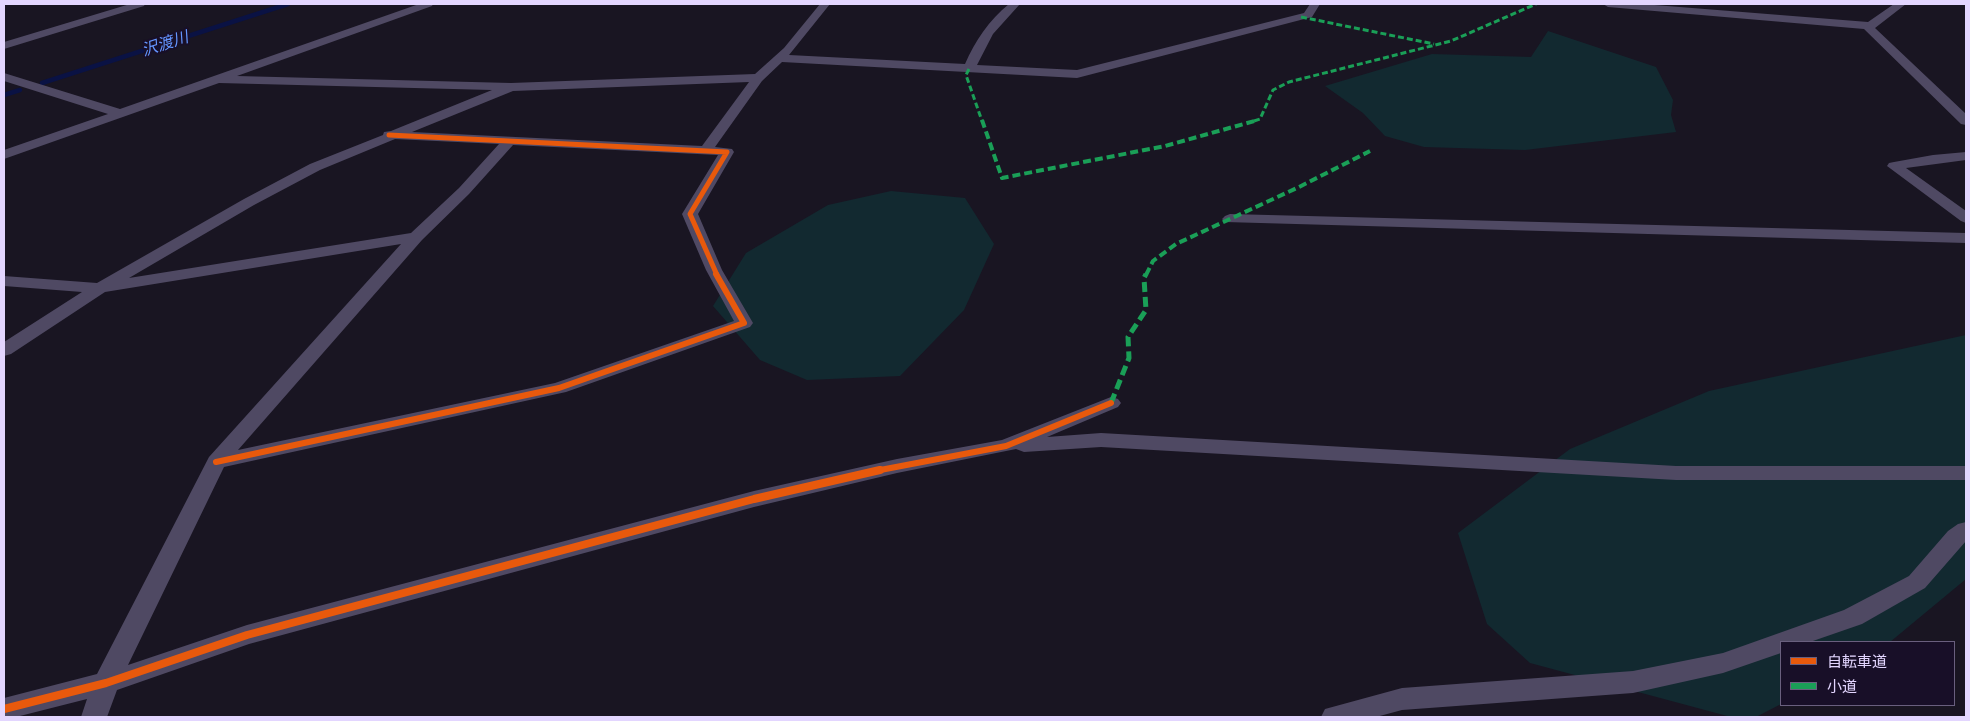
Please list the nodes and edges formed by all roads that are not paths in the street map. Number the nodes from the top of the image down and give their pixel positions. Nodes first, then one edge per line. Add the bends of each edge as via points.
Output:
1 (140, 4) edge
2 (428, 4) edge
3 (825, 4) edge
4 (1015, 4) edge
5 (1315, 4) edge
6 (1608, 4) edge
7 (1901, 4) edge
8 (1871, 26) junction
9 (4, 46) edge
10 (780, 58) junction
11 (969, 68) junction
12 (4, 77) edge
13 (758, 78) junction
14 (217, 79) junction
15 (512, 87) junction
16 (119, 113) junction
17 (1966, 121) edge
18 (389, 135) junction
19 (508, 142) junction
20 (706, 150) junction
21 (4, 155) edge
22 (1966, 156) edge
23 (1966, 218) edge
24 (1230, 219) dead end
25 (416, 237) junction
26 (1966, 238) edge
27 (4, 281) edge
28 (100, 288) junction
29 (4, 350) edge
30 (1111, 403) dead end
31 (1006, 446) junction
32 (216, 462) junction
33 (1966, 473) edge
34 (1966, 530) edge
35 (1785, 641) edge
36 (1780, 643) edge
37 (106, 683) junction
38 (4, 709) edge
39 (94, 717) edge
40 (1335, 717) edge

1 - 9 street
2 - 14 street
3 - 10 street
4 - 11 street via 992,25
5 - 11 street via 1308,15 1076,74
6 - 8 street
7 - 8 street
8 - 17 street via 1871,32
10 - 11 street
10 - 13 street
12 - 16 street
13 - 15 street
13 - 20 street
14 - 15 street
14 - 16 street
15 - 18 street
16 - 21 street
18 - 19 street
18 - 28 street via 307,171
19 - 20 street
19 - 25 street
20 - 32 street via 727,152 690,214 714,270 744,323 559,388
22 - 23 street via 1894,166
24 - 26 street
25 - 28 street
25 - 32 street
27 - 28 street
28 - 29 street
30 - 31 street
31 - 33 street via 1101,440 1676,473
31 - 37 street via 897,466 754,499 247,635
32 - 37 street
34 - 35 street via 1917,582 1853,618
36 - 40 street via 1723,663 1633,682 1402,700
37 - 38 street
37 - 39 street

